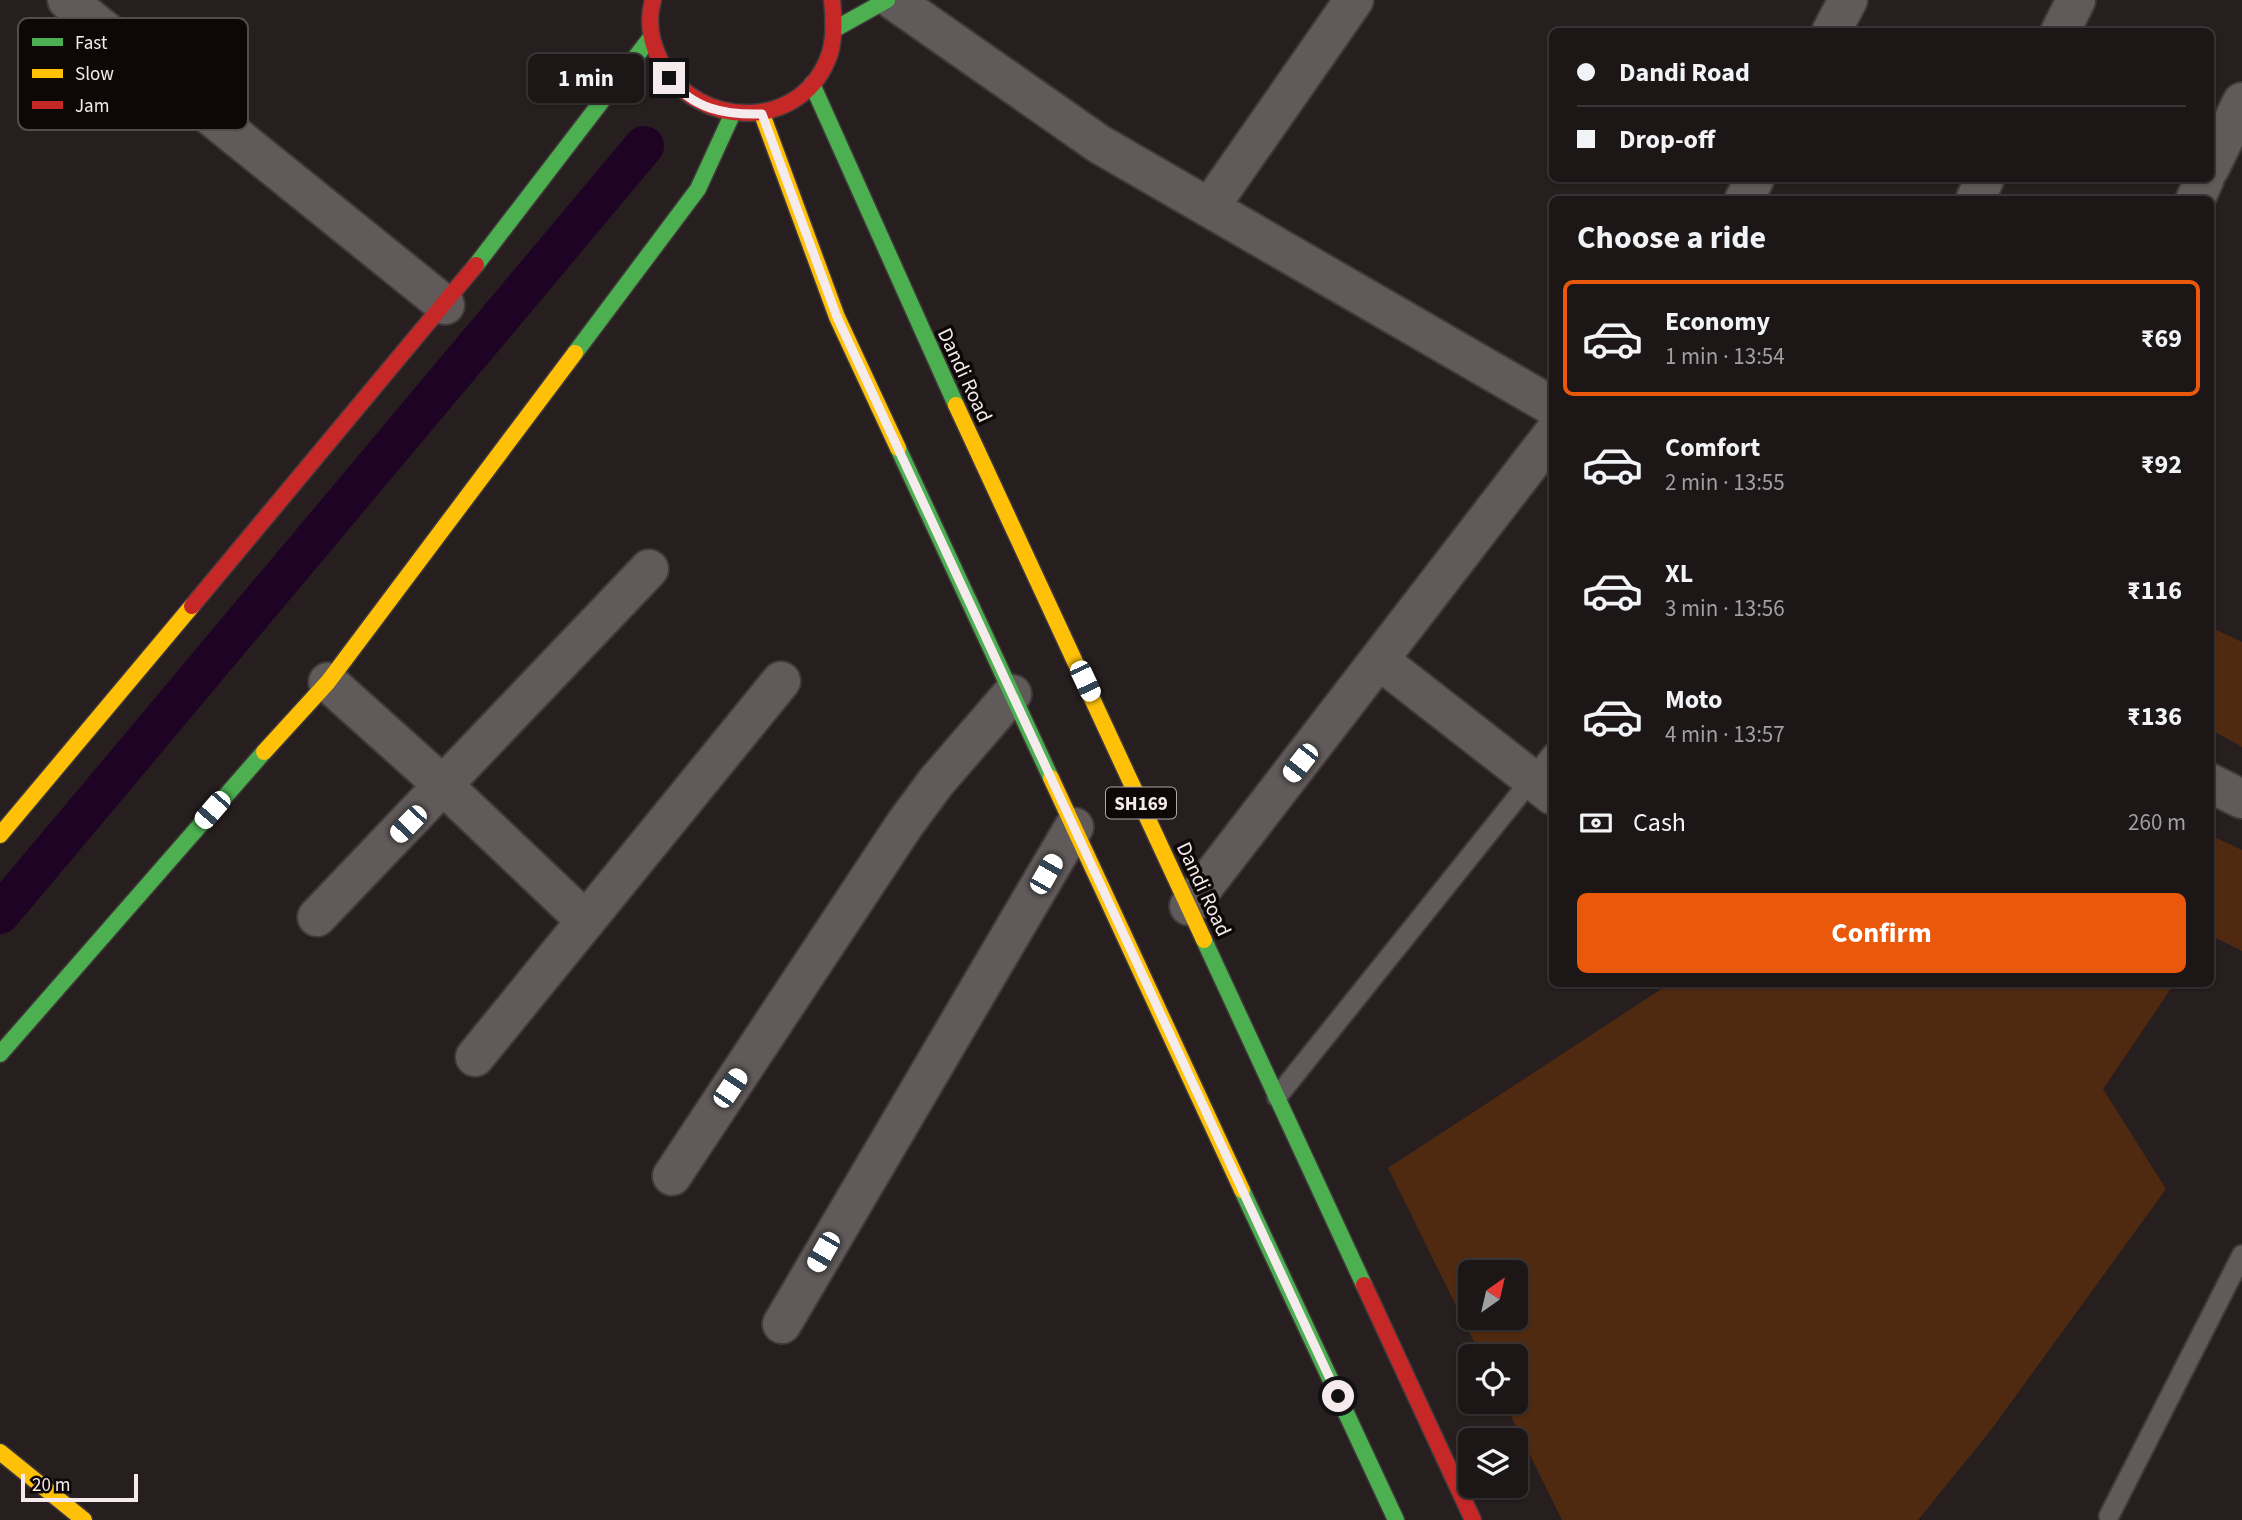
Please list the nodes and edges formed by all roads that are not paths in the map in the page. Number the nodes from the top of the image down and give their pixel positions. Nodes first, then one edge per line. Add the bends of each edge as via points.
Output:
1 (67, 0) edge
2 (653, 0) edge
3 (832, 0) edge
4 (887, 0) edge
5 (893, 0) edge
6 (1354, 0) edge
7 (1848, 0) edge
8 (2076, 0) edge
9 (89, 18) edge
10 (1834, 28) edge
11 (2062, 28) edge
12 (835, 29) junction
13 (651, 37) junction
14 (813, 84) junction
15 (2242, 102) edge
16 (762, 114) junction
17 (732, 115) junction
18 (228, 130) edge
19 (2214, 160) edge
20 (1209, 208) junction
21 (445, 305) junction
22 (1549, 404) edge
23 (1549, 439) edge
24 (649, 569) dead end
25 (1379, 660) junction
26 (781, 681) dead end
27 (328, 682) junction
28 (1012, 694) junction
29 (1545, 776) edge
30 (2214, 785) edge
31 (445, 787) junction
32 (2242, 799) edge
33 (1074, 827) junction
34 (0, 835) edge
35 (1189, 906) junction
36 (317, 917) dead end
37 (586, 921) junction
38 (0, 1054) edge
39 (475, 1057) dead end
40 (1277, 1097) junction
41 (672, 1176) dead end
42 (2240, 1266) edge
43 (782, 1324) dead end
44 (0, 1452) edge
45 (2109, 1516) dead end
46 (84, 1520) edge
47 (1396, 1520) edge
48 (1473, 1520) edge

1 - 9 street
2 - 13 main road
3 - 12 main road
4 - 12 main road
5 - 20 street via 1099,144
6 - 20 street
7 - 10 street
8 - 11 street
12 - 14 main road via 828,59
13 - 17 main road via 660,66 678,90 703,107
13 - 21 main road
14 - 16 main road via 790,103
14 - 35 main road, Dandi Road / SH169 via 899,282
15 - 19 street
16 - 17 main road
16 - 28 main road via 837,317
17 - 27 main road via 698,189
18 - 21 street
20 - 22 street
21 - 34 main road
23 - 25 street
24 - 31 street
25 - 29 street
25 - 35 street
26 - 37 street
27 - 31 street
27 - 38 main road
28 - 33 main road
28 - 41 street via 905,824
29 - 40 lane
30 - 32 street
31 - 36 street
31 - 37 street
33 - 43 street
33 - 47 main road
35 - 40 main road, Dandi Road / SH169
37 - 39 street
40 - 48 main road, Dandi Road / SH169
42 - 45 lane
44 - 46 main road

